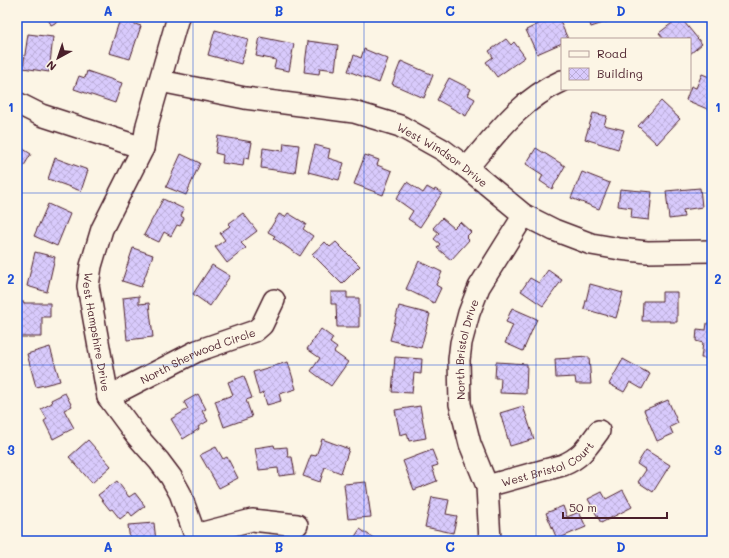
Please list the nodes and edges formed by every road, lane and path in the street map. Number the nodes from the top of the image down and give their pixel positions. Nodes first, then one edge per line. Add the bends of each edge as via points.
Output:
1 (178, 17) edge
2 (160, 81) junction
3 (561, 81) edge
4 (17, 103) edge
5 (143, 148) junction
6 (467, 168) junction
7 (524, 215) junction
8 (712, 251) edge
9 (274, 300) dead end
10 (108, 397) junction
11 (598, 431) dead end
12 (488, 486) junction
13 (297, 525) dead end
14 (195, 538) edge
15 (490, 541) edge

1 - 2 street, West Hampshire Drive
2 - 5 street, West Hampshire Drive
2 - 6 street, West Windsor Drive via 245,98 354,112 400,126 443,150
3 - 6 street via 539,93 514,114
4 - 5 street via 42,115
5 - 10 street, West Hampshire Drive via 107,217 95,249 88,286
6 - 7 street, West Windsor Drive
7 - 8 street, West Windsor Drive via 554,230 605,247 647,252
7 - 12 street, North Bristol Drive via 479,287 461,343 460,404 470,444
9 - 10 street, North Sherwood Circle via 262,325 255,331 197,352
10 - 14 street, West Hampshire Drive via 171,477 180,493
11 - 12 street, West Bristol Court via 582,454 574,460
12 - 15 street, North Bristol Drive
13 - 14 street via 252,520

